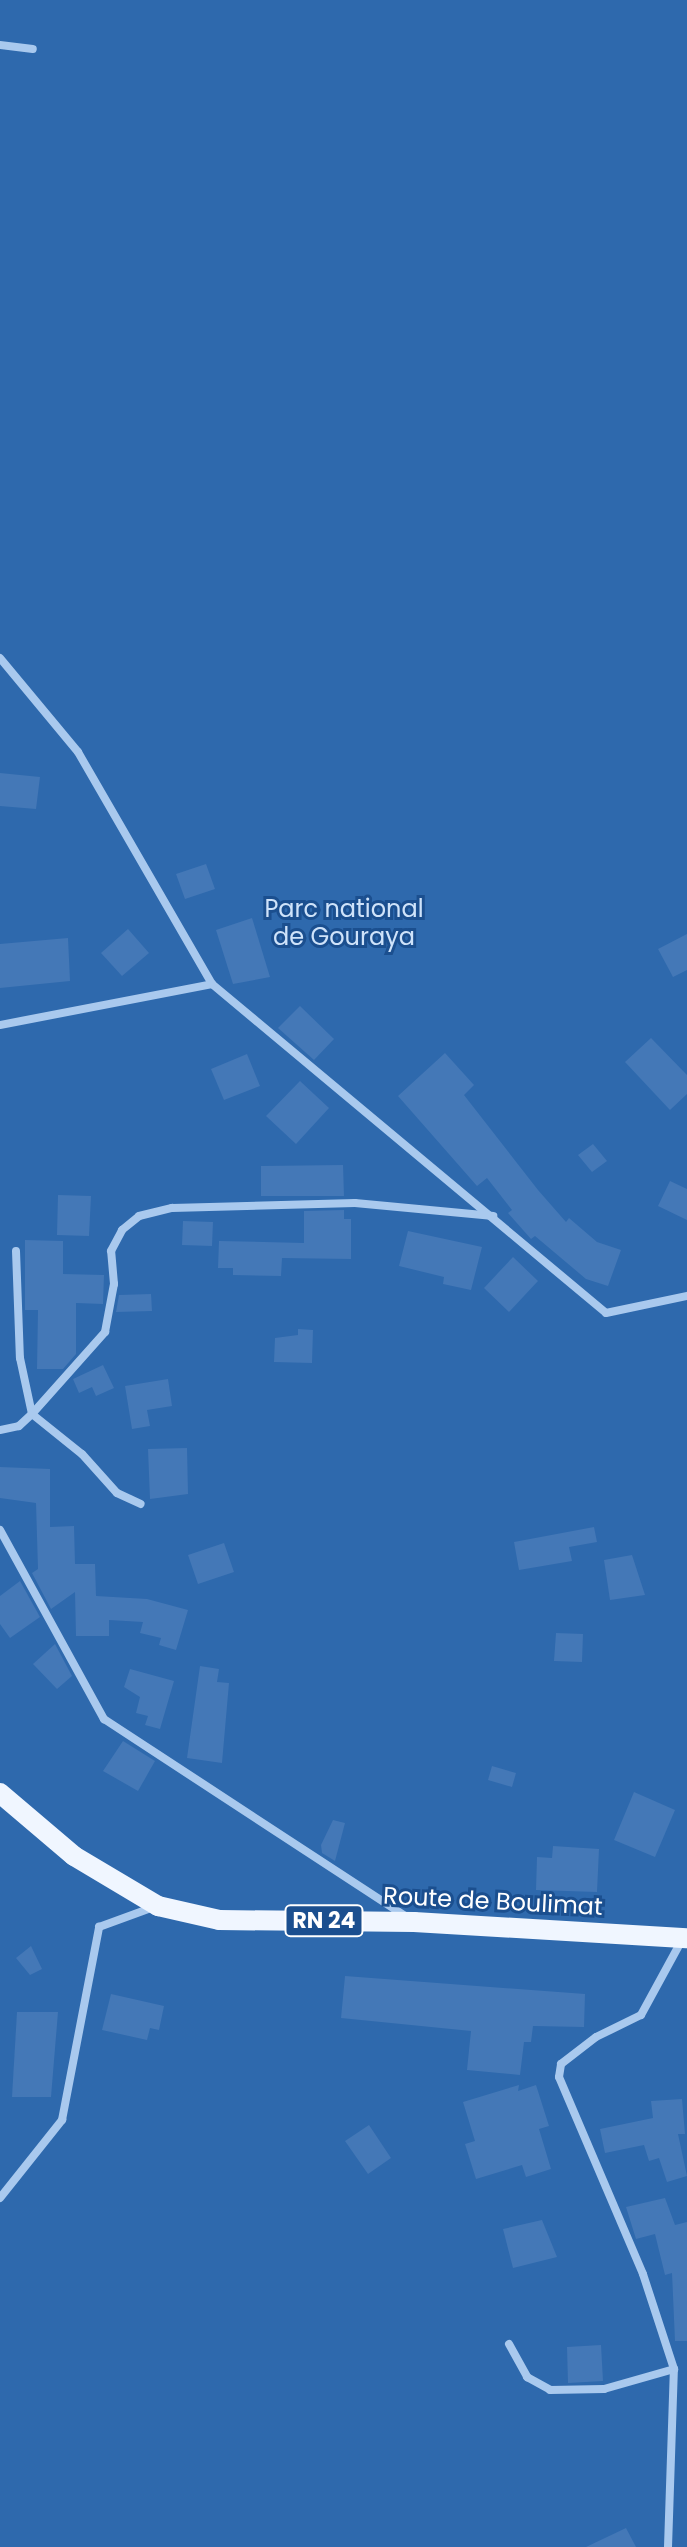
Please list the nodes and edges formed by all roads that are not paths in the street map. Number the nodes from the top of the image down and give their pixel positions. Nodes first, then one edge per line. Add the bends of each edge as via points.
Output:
1 (0, 45) edge
2 (33, 49) dead end
3 (0, 658) edge
4 (212, 984) junction
5 (0, 1025) edge
6 (494, 1216) junction
7 (16, 1251) dead end
8 (687, 1296) edge
9 (32, 1414) junction
10 (0, 1430) edge
11 (141, 1504) dead end
12 (0, 1530) edge
13 (0, 1793) edge
14 (158, 1906) junction
15 (414, 1922) junction
16 (685, 1938) edge
17 (0, 2198) edge
18 (509, 2344) dead end
19 (674, 2369) junction
20 (668, 2547) edge

1 - 2 street
3 - 4 street via 78,752
4 - 5 street
4 - 6 street
6 - 8 street via 606,1313
6 - 9 street via 355,1203 172,1208 139,1216 122,1230 111,1251 114,1284 105,1332
7 - 9 street via 20,1358
9 - 10 street via 19,1426
9 - 11 street via 82,1454 117,1493
12 - 15 street via 104,1719
13 - 14 main road, Route de Boulimat / RN 24 via 74,1856
14 - 15 main road, Route de Boulimat / RN 24 via 219,1920
14 - 17 street via 99,1927 62,2120
15 - 16 main road, Route de Boulimat / RN 24
16 - 19 street via 641,2015 596,2037 561,2064 559,2077 663,2324
18 - 19 street via 527,2377 550,2390 604,2389
19 - 20 street

